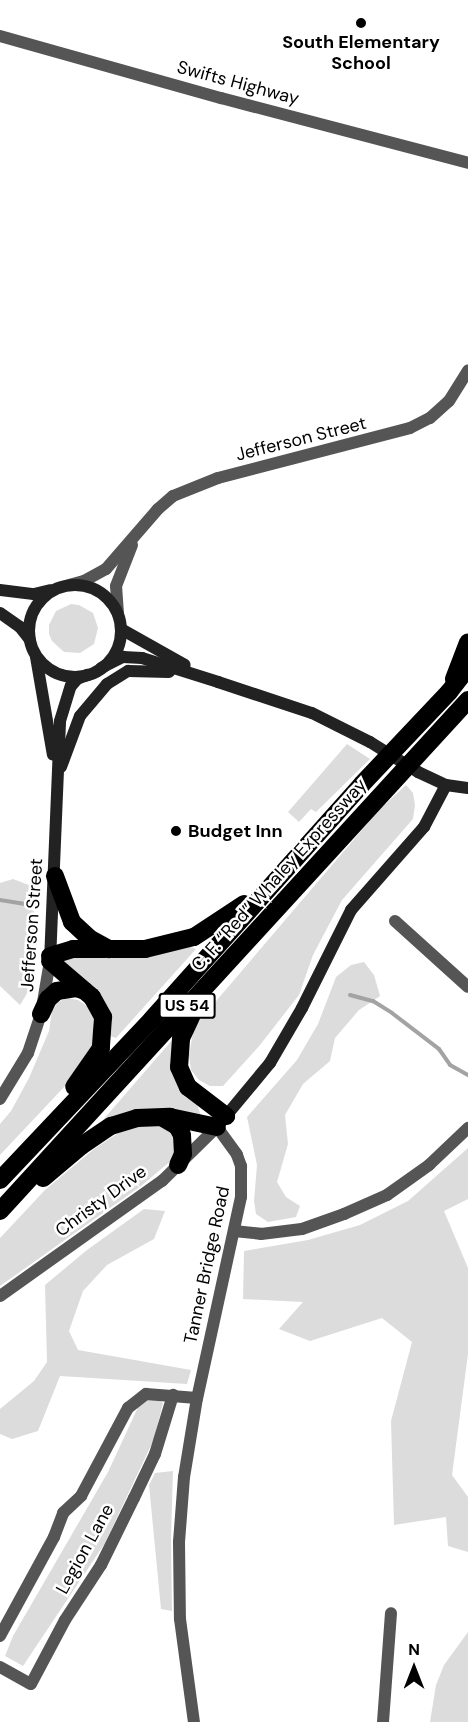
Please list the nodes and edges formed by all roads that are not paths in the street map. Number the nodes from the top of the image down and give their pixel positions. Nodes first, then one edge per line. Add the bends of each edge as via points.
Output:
1 (0, 36) edge
2 (468, 163) edge
3 (468, 370) edge
4 (135, 536) junction
5 (69, 585) junction
6 (55, 590) junction
7 (0, 591) edge
8 (0, 613) edge
9 (118, 614) junction
10 (121, 629) junction
11 (30, 640) junction
12 (468, 643) edge
13 (35, 654) junction
14 (101, 668) junction
15 (468, 668) edge
16 (193, 674) junction
17 (87, 675) junction
18 (218, 682) junction
19 (449, 692) junction
20 (468, 700) edge
21 (57, 780) junction
22 (446, 785) junction
23 (468, 789) edge
24 (285, 872) junction
25 (55, 876) junction
26 (395, 921) dead end
27 (110, 949) junction
28 (50, 958) junction
29 (209, 983) junction
30 (468, 987) edge
31 (85, 992) junction
32 (41, 1014) junction
33 (0, 1099) edge
34 (156, 1116) junction
35 (222, 1121) junction
36 (468, 1128) edge
37 (26, 1154) junction
38 (178, 1165) junction
39 (0, 1180) edge
40 (0, 1212) edge
41 (234, 1231) junction
42 (0, 1296) edge
43 (173, 1395) junction
44 (197, 1398) junction
45 (391, 1613) dead end
46 (0, 1636) edge
47 (0, 1667) edge
48 (194, 1722) edge
49 (383, 1722) edge

1 - 2 street, Swifts Highway
3 - 4 street, Jefferson Street via 449,400 430,418 410,428 196,486 173,496
4 - 5 street, Jefferson Street via 106,569
4 - 9 street via 116,586
5 - 6 main road
5 - 9 main road via 98,591
6 - 7 main road via 34,594
6 - 11 main road via 33,610
8 - 11 main road
9 - 10 main road
10 - 14 main road via 112,658
10 - 18 main road
11 - 13 main road
12 - 19 highway
13 - 17 main road via 58,673 72,677
13 - 21 main road
14 - 16 main road via 123,657 132,657
14 - 17 main road
15 - 19 highway, C. F. “Red” Whaley Expressway / US 54
16 - 18 main road
16 - 21 main road via 145,669 116,677 80,716
17 - 21 main road via 71,686 64,703
18 - 22 main road via 312,713
19 - 24 highway, C. F. “Red” Whaley Expressway / US 54
20 - 29 highway, C. F. “Red” Whaley Expressway / US 54
21 - 25 main road, Jefferson Street
22 - 23 main road
22 - 35 main road via 424,827 351,910 270,1063
24 - 27 highway via 229,916 194,937 145,949
24 - 37 highway, C. F. “Red” Whaley Expressway / US 54
25 - 27 highway via 72,922 89,938
25 - 28 main road, Jefferson Street
26 - 30 street
27 - 28 highway via 73,949
28 - 31 highway
28 - 32 street, Jefferson Street
29 - 35 highway via 181,1039 179,1067 189,1087
29 - 40 highway, C. F. “Red” Whaley Expressway / US 54
31 - 32 highway via 76,988 57,991
31 - 37 highway via 103,1017 101,1048
32 - 33 street, Jefferson Street via 28,1053
34 - 35 highway
34 - 38 highway via 169,1120 182,1135 183,1154
34 - 40 highway via 111,1126
35 - 38 street, Christy Drive
35 - 41 street, Tanner Bridge Road via 241,1166 242,1197
36 - 41 street via 429,1165 387,1194 344,1214 302,1229 261,1234
37 - 39 highway, C. F. “Red” Whaley Expressway / US 54
38 - 42 street, Christy Drive
41 - 44 street, Tanner Bridge Road
43 - 44 street
43 - 46 street via 146,1394 128,1408 81,1496 63,1513
43 - 47 street, Legion Lane via 155,1454 134,1498 101,1565 65,1620 31,1684
44 - 48 street, Tanner Bridge Road via 184,1477 179,1542 180,1619
45 - 49 street

